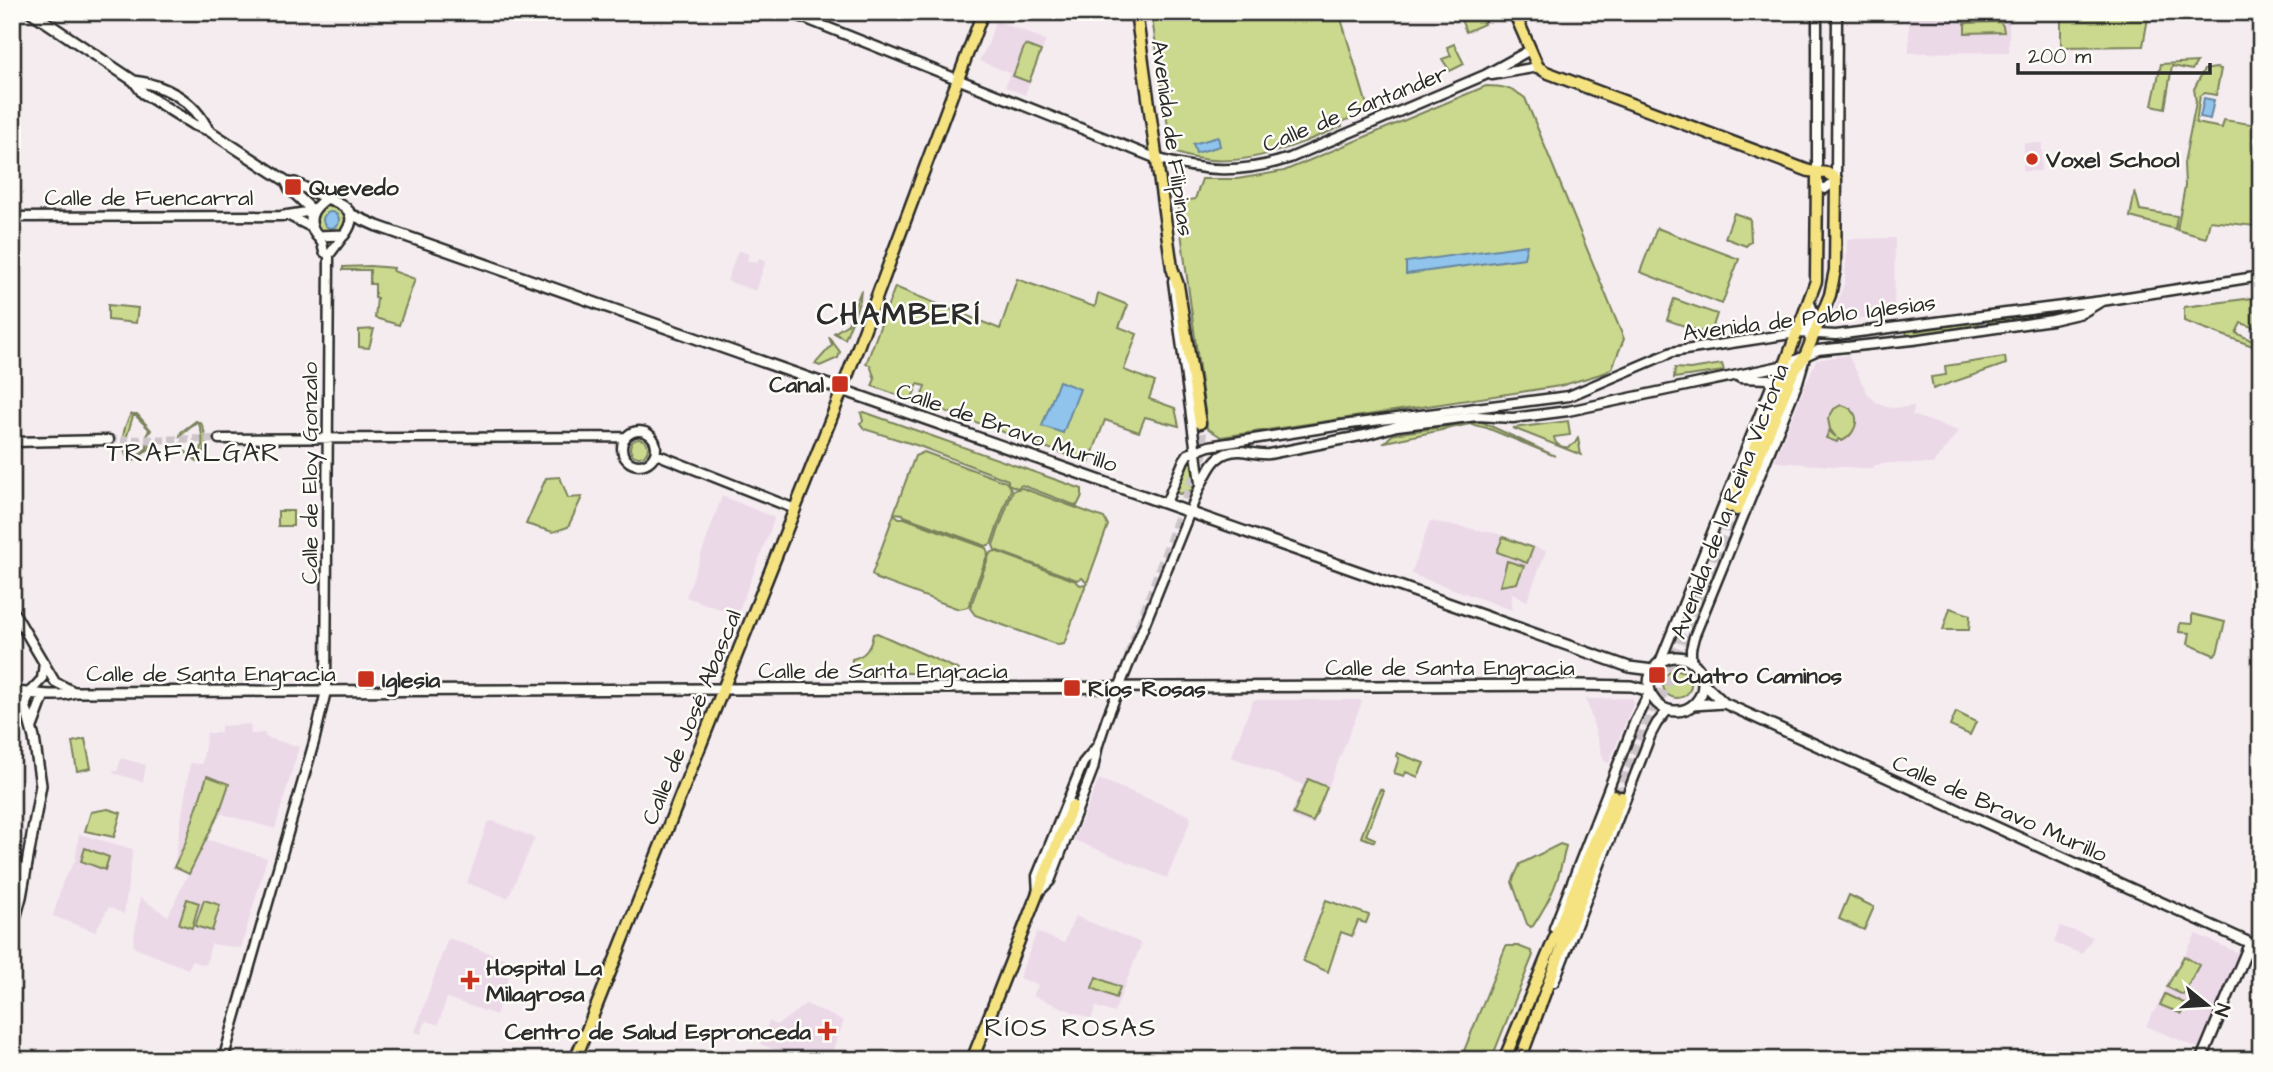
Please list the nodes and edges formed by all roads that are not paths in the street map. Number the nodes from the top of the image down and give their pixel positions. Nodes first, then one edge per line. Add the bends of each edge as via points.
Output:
1 (31, 12) edge
2 (789, 12) edge
3 (983, 12) edge
4 (1136, 12) edge
5 (1514, 12) edge
6 (1817, 12) edge
7 (1837, 12) edge
8 (1530, 50) junction
9 (1538, 67) junction
10 (1485, 75) junction
11 (957, 79) junction
12 (134, 81) junction
13 (208, 130) junction
14 (1155, 158) junction
15 (1817, 175) junction
16 (1836, 179) junction
17 (289, 184) junction
18 (327, 198) junction
19 (313, 211) junction
20 (350, 214) junction
21 (287, 215) junction
22 (12, 218) edge
23 (311, 227) junction
24 (344, 235) junction
25 (317, 236) junction
26 (329, 255) junction
27 (1172, 268) junction
28 (2261, 276) edge
29 (2102, 301) junction
30 (1807, 333) junction
31 (1811, 349) junction
32 (1785, 365) junction
33 (1720, 378) junction
34 (1772, 387) junction
35 (842, 389) junction
36 (1200, 423) tunnel mouth
37 (328, 438) junction
38 (625, 438) junction
39 (219, 439) tunnel mouth
40 (109, 440) tunnel mouth
41 (12, 442) edge
42 (1196, 450) junction
43 (656, 454) junction
44 (1199, 489) junction
45 (1166, 503) junction
46 (795, 509) junction
47 (1190, 512) junction
48 (12, 609) edge
49 (1691, 661) junction
50 (44, 663) junction
51 (1656, 666) junction
52 (49, 673) junction
53 (1703, 683) junction
54 (1119, 688) junction
55 (722, 690) junction
56 (326, 691) junction
57 (1650, 691) junction
58 (12, 692) edge
59 (30, 692) junction
60 (75, 692) junction
61 (44, 695) junction
62 (1724, 703) junction
63 (1693, 705) junction
64 (1668, 710) junction
65 (32, 727) junction
66 (1097, 745) junction
67 (1072, 806) tunnel mouth
68 (1038, 893) junction
69 (12, 930) edge
70 (2250, 943) junction
71 (2261, 948) edge
72 (1527, 1004) junction
73 (1539, 1009) junction
74 (223, 1060) edge
75 (575, 1060) edge
76 (972, 1060) edge
77 (1504, 1060) edge
78 (1520, 1060) edge
79 (2201, 1060) edge

1 - 12 main road
2 - 11 street, Calle de Santander
3 - 11 main road, Calle de José Abascal
4 - 14 main road, Avenida de Filipinas
5 - 8 main road
6 - 15 street, Avenida de la Reina Victoria
7 - 16 street, Avenida de la Reina Victoria
8 - 9 main road
8 - 10 street, Calle de Santander
9 - 10 street, Calle de Santander
9 - 15 main road
10 - 14 street, Calle de Santander via 1257,167 1214,171
11 - 14 street, Calle de Santander
11 - 35 main road, Calle de José Abascal
12 - 13 main road via 143,93
12 - 13 main road via 180,96
13 - 17 main road
14 - 27 main road, Avenida de Filipinas
15 - 16 main road via 1827,173
15 - 16 street via 1825,188
15 - 30 main road, Avenida de la Reina Victoria via 1817,271
16 - 30 main road, Avenida de la Reina Victoria via 1835,270 1830,295
17 - 18 main road
17 - 19 main road
18 - 19 main road
18 - 20 main road via 343,204
19 - 21 street, Calle de Fuencarral
19 - 23 main road
20 - 24 main road
20 - 35 main road, Calle de Bravo Murillo
21 - 22 street, Calle de Fuencarral
21 - 23 street, Calle de Fuencarral
23 - 25 main road
24 - 25 main road
24 - 26 street
25 - 26 street
26 - 37 street, Calle de Eloy Gonzalo
27 - 36 main road, Avenida de Filipinas
27 - 42 street, Avenida de Filipinas
28 - 29 street, Avenida de Pablo Iglesias
29 - 30 street, Avenida de Pablo Iglesias via 1836,335
29 - 31 street, Avenida de Pablo Iglesias via 2082,313 2052,320
30 - 31 main road, Avenida de la Reina Victoria
30 - 32 main road, Avenida de la Reina Victoria
30 - 42 street, Avenida de Pablo Iglesias via 1672,352 1569,396 1306,430
31 - 32 street, Avenida de Pablo Iglesias
31 - 32 main road, Avenida de la Reina Victoria via 1793,375 1734,509
31 - 49 street, Avenida de la Reina Victoria via 1694,637
32 - 33 street, Avenida de Pablo Iglesias
32 - 34 street, Avenida de la Reina Victoria
33 - 34 street, Avenida de Pablo Iglesias via 1764,378
33 - 44 street, Avenida de Pablo Iglesias via 1568,411 1513,418 1477,416 1397,426 1262,455 1222,454
34 - 51 street, Avenida de la Reina Victoria
35 - 45 main road, Calle de Bravo Murillo
35 - 46 main road, Calle de José Abascal
37 - 38 street
37 - 39 street
37 - 56 street, Calle de Eloy Gonzalo
38 - 43 street via 635,431 647,432 656,442
38 - 43 street via 622,449 632,464 643,465
40 - 41 street
42 - 44 street, Avenida de Filipinas
42 - 45 street via 1184,460
43 - 46 street
44 - 47 street
45 - 47 main road, Calle de Bravo Murillo
46 - 55 main road, Calle de José Abascal
47 - 51 main road, Calle de Bravo Murillo via 1629,667
47 - 54 street
48 - 50 street
49 - 51 main road via 1677,657
49 - 53 main road
50 - 52 street
50 - 59 street via 42,679
51 - 57 main road
52 - 60 street, Calle de Santa Engracia via 57,684
52 - 61 street
53 - 62 main road, Calle de Bravo Murillo
53 - 63 main road
54 - 55 main road, Calle de Santa Engracia
54 - 57 main road, Calle de Santa Engracia via 1579,685
54 - 66 street
55 - 56 main road, Calle de Santa Engracia
55 - 75 main road, Calle de José Abascal
56 - 60 main road, Calle de Santa Engracia
56 - 74 street, Calle de Eloy Gonzalo
57 - 64 main road
57 - 72 street via 1614,772
58 - 59 main road, Calle de Santa Engracia
59 - 61 main road, Calle de Santa Engracia
59 - 65 main road via 25,701
60 - 61 main road, Calle de Santa Engracia
61 - 65 main road
62 - 63 main road, Calle de Bravo Murillo
62 - 70 main road, Calle de Bravo Murillo
63 - 64 main road via 1683,711
64 - 73 street via 1654,728 1559,970
65 - 69 main road via 41,785
66 - 68 street via 1093,769 1050,881
66 - 68 street via 1082,765 1038,875
67 - 68 main road
68 - 76 main road
70 - 71 main road, Calle de Bravo Murillo
70 - 79 main road
72 - 73 main road via 1618,796
72 - 77 main road
73 - 78 main road

